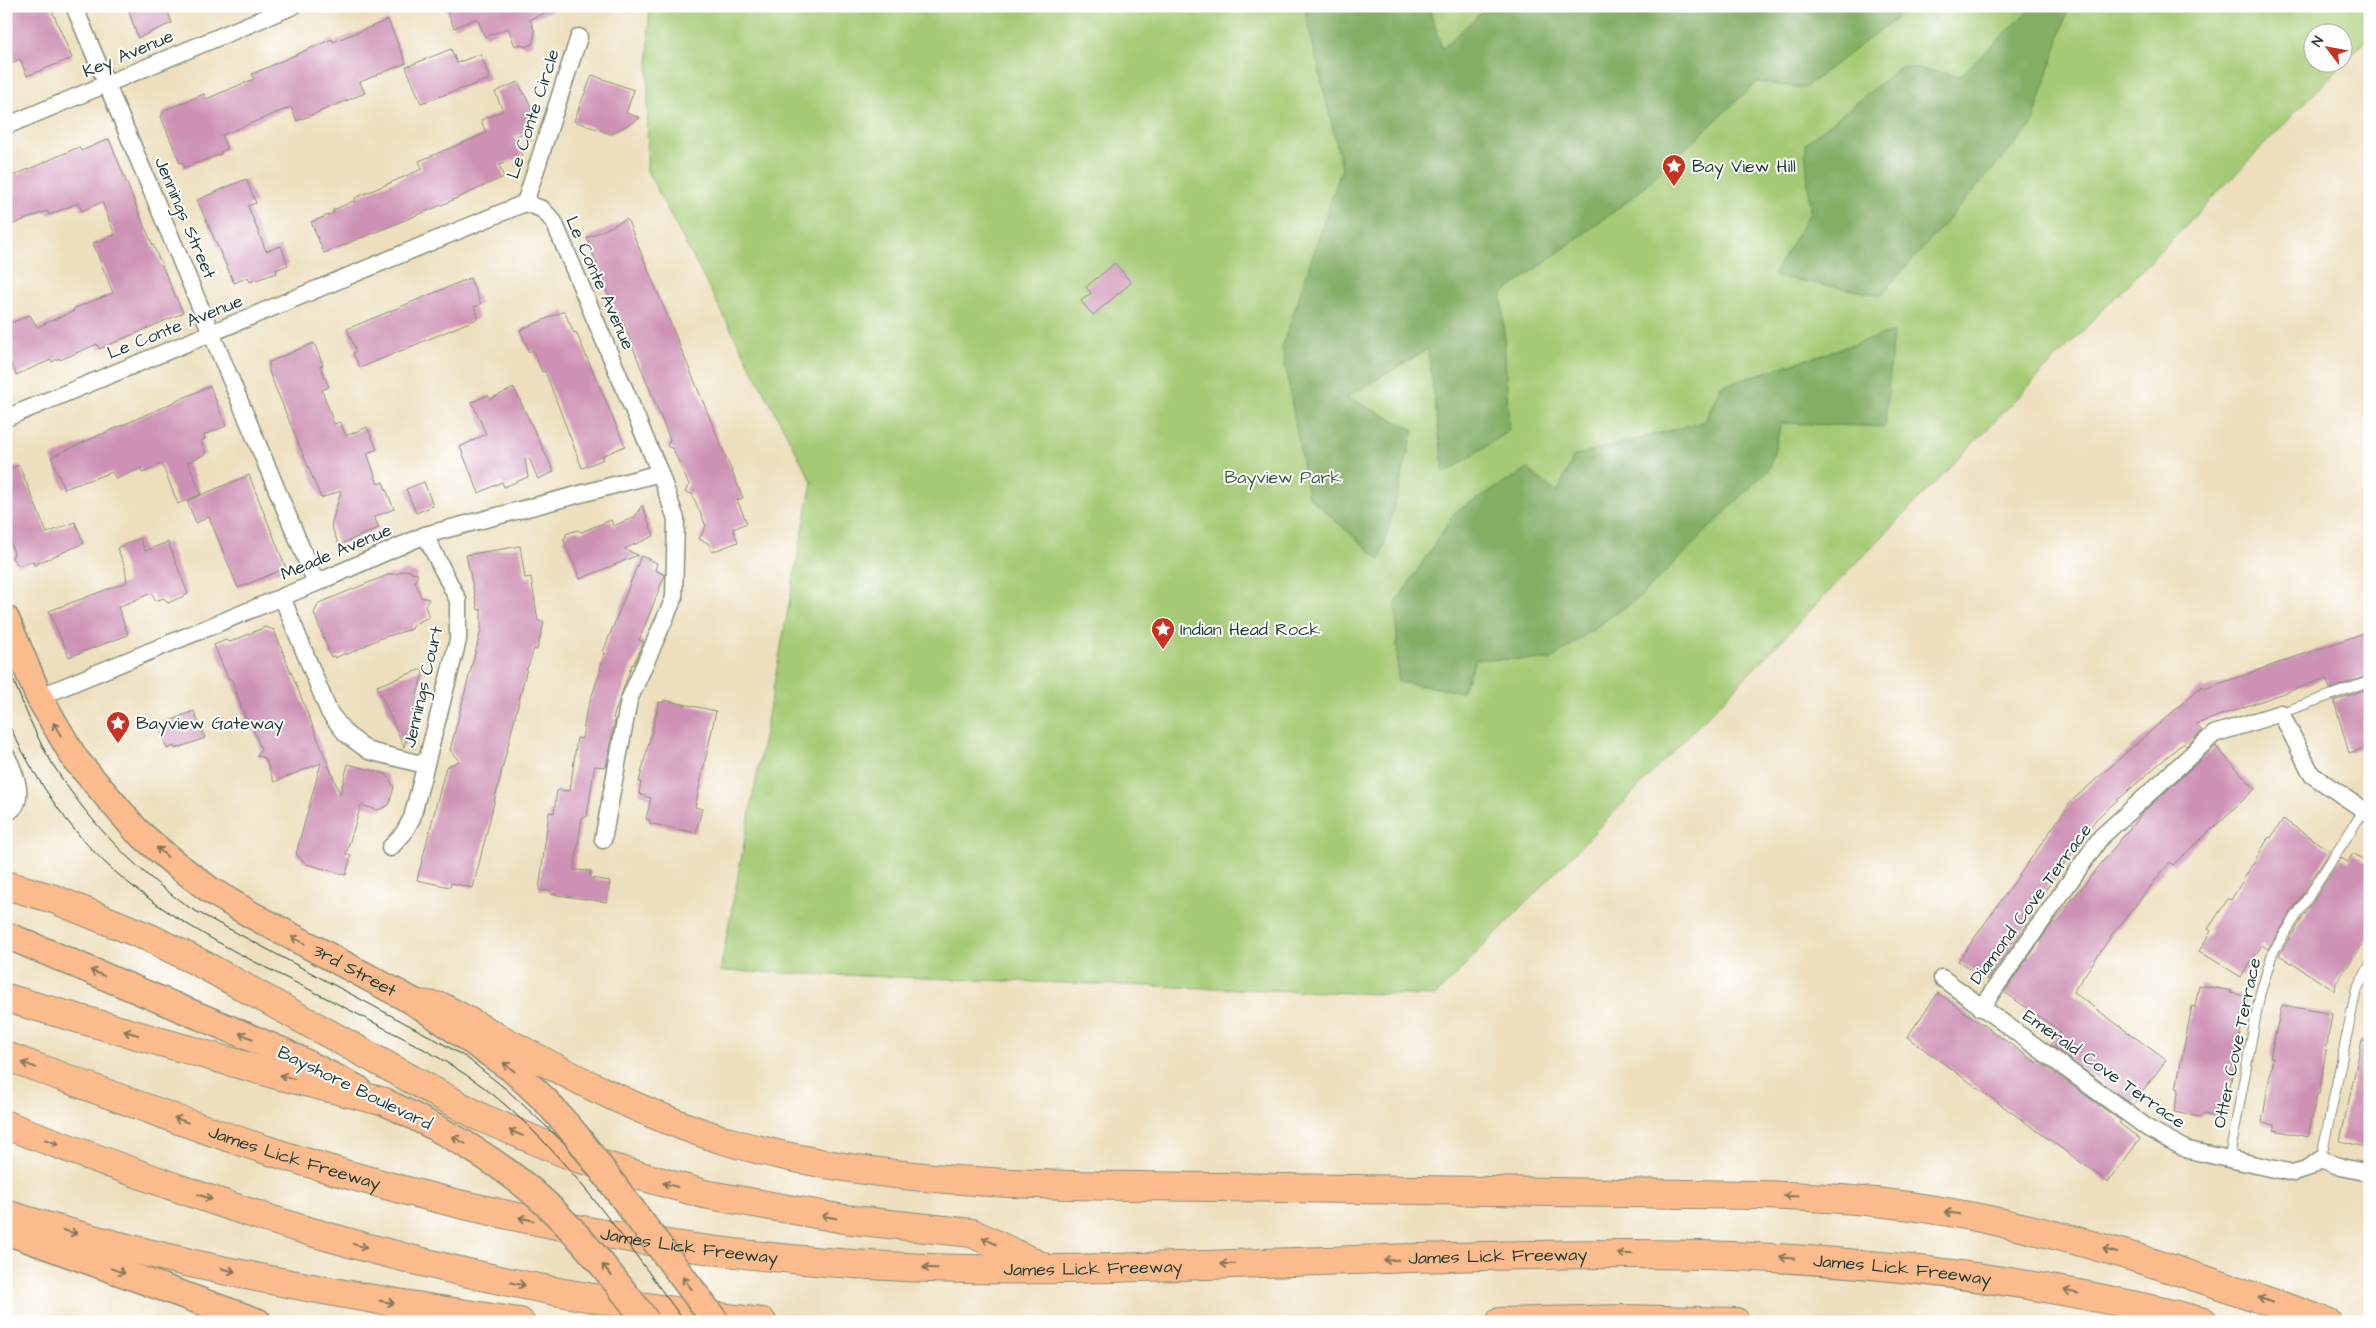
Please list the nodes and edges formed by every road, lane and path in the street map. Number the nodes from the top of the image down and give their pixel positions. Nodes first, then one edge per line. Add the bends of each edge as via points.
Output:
1 (74, 6) edge
2 (293, 6) edge
3 (579, 37) dead end
4 (107, 84) junction
5 (6, 126) edge
6 (524, 204) junction
7 (212, 334) junction
8 (6, 418) edge
9 (660, 473) junction
10 (425, 535) junction
11 (316, 583) junction
12 (282, 597) junction
13 (6, 619) edge
14 (2370, 681) edge
15 (39, 698) junction
16 (2281, 713) junction
17 (6, 756) edge
18 (425, 765) junction
19 (6, 812) edge
20 (2367, 812) edge
21 (603, 840) dead end
22 (390, 848) dead end
23 (6, 885) edge
24 (6, 936) edge
25 (2370, 965) edge
26 (1942, 978) dead end
27 (6, 998) edge
28 (418, 1004) junction
29 (1981, 1008) junction
30 (6, 1056) edge
31 (385, 1102) junction
32 (6, 1125) edge
33 (2321, 1159) junction
34 (2229, 1160) junction
35 (2370, 1174) edge
36 (6, 1214) edge
37 (6, 1230) edge
38 (1049, 1270) junction
39 (258, 1322) edge
40 (520, 1322) edge
41 (647, 1322) edge
42 (716, 1322) edge
43 (762, 1322) edge
44 (1500, 1322) edge
45 (1736, 1322) edge
46 (2204, 1322) edge
47 (2327, 1322) edge

1 - 4 street, Jennings Street
2 - 4 street, Key Avenue
3 - 6 street, Le Conte Circle
4 - 5 street, Key Avenue
4 - 7 street, Jennings Street
6 - 7 street, Le Conte Avenue
6 - 9 street, Le Conte Avenue via 542,209 554,222
7 - 8 street, Le Conte Avenue
7 - 11 street, Jennings Street
9 - 10 street, Meade Avenue
9 - 21 street, Le Conte Avenue via 676,519 674,598 629,700
10 - 11 street, Meade Avenue
10 - 18 street, Jennings Court via 458,600 458,640
11 - 12 street, Meade Avenue
12 - 15 street, Meade Avenue
12 - 18 street, Jennings Court via 329,712 346,734 369,751
13 - 15 main road, 3rd Street
14 - 16 lane, Diamond Cove Terrace
28 -> 15 main road, 3rd Street via 250,914 173,862 137,831 75,759
16 - 20 street via 2312,775
16 - 29 street, Diamond Cove Terrace via 2214,734 2101,837
17 - 19 street via 18,783 17,798 10,811
18 - 22 street, Jennings Court via 412,818
20 - 34 lane, Otter Cove Terrace via 2272,952 2260,994
38 -> 23 highway via 972,1234 890,1226 737,1201 640,1177 574,1156 480,1117 150,938 86,911
31 -> 24 main road, Bayshore Boulevard via 282,1051
25 - 33 lane via 2356,992
26 - 29 street, Emerald Cove Terrace
31 -> 27 highway
42 -> 28 main road, 3rd Street, bridge via 576,1135 545,1100 512,1069
47 -> 28 highway via 2175,1270 2061,1237 1961,1214 1859,1200 1746,1195 1037,1184 904,1176 848,1168 728,1141 672,1121 572,1076 442,1007
29 - 34 street, Emerald Cove Terrace via 2149,1129 2188,1150
38 -> 30 highway, James Lick Freeway via 887,1266 785,1258 652,1242 525,1219 429,1197 294,1159
41 -> 31 main road, Bayshore Boulevard, bridge via 593,1254 542,1200 466,1144
32 -> 43 highway via 247,1212 408,1259 592,1298
33 - 34 street, Emerald Cove Terrace via 2307,1169 2293,1173
33 - 35 street
36 -> 40 highway via 101,1241 303,1287
37 -> 39 main road
46 -> 38 highway, James Lick Freeway via 2010,1281 1869,1264 1775,1257 1589,1254
44 - 45 highway via 1624,1319

